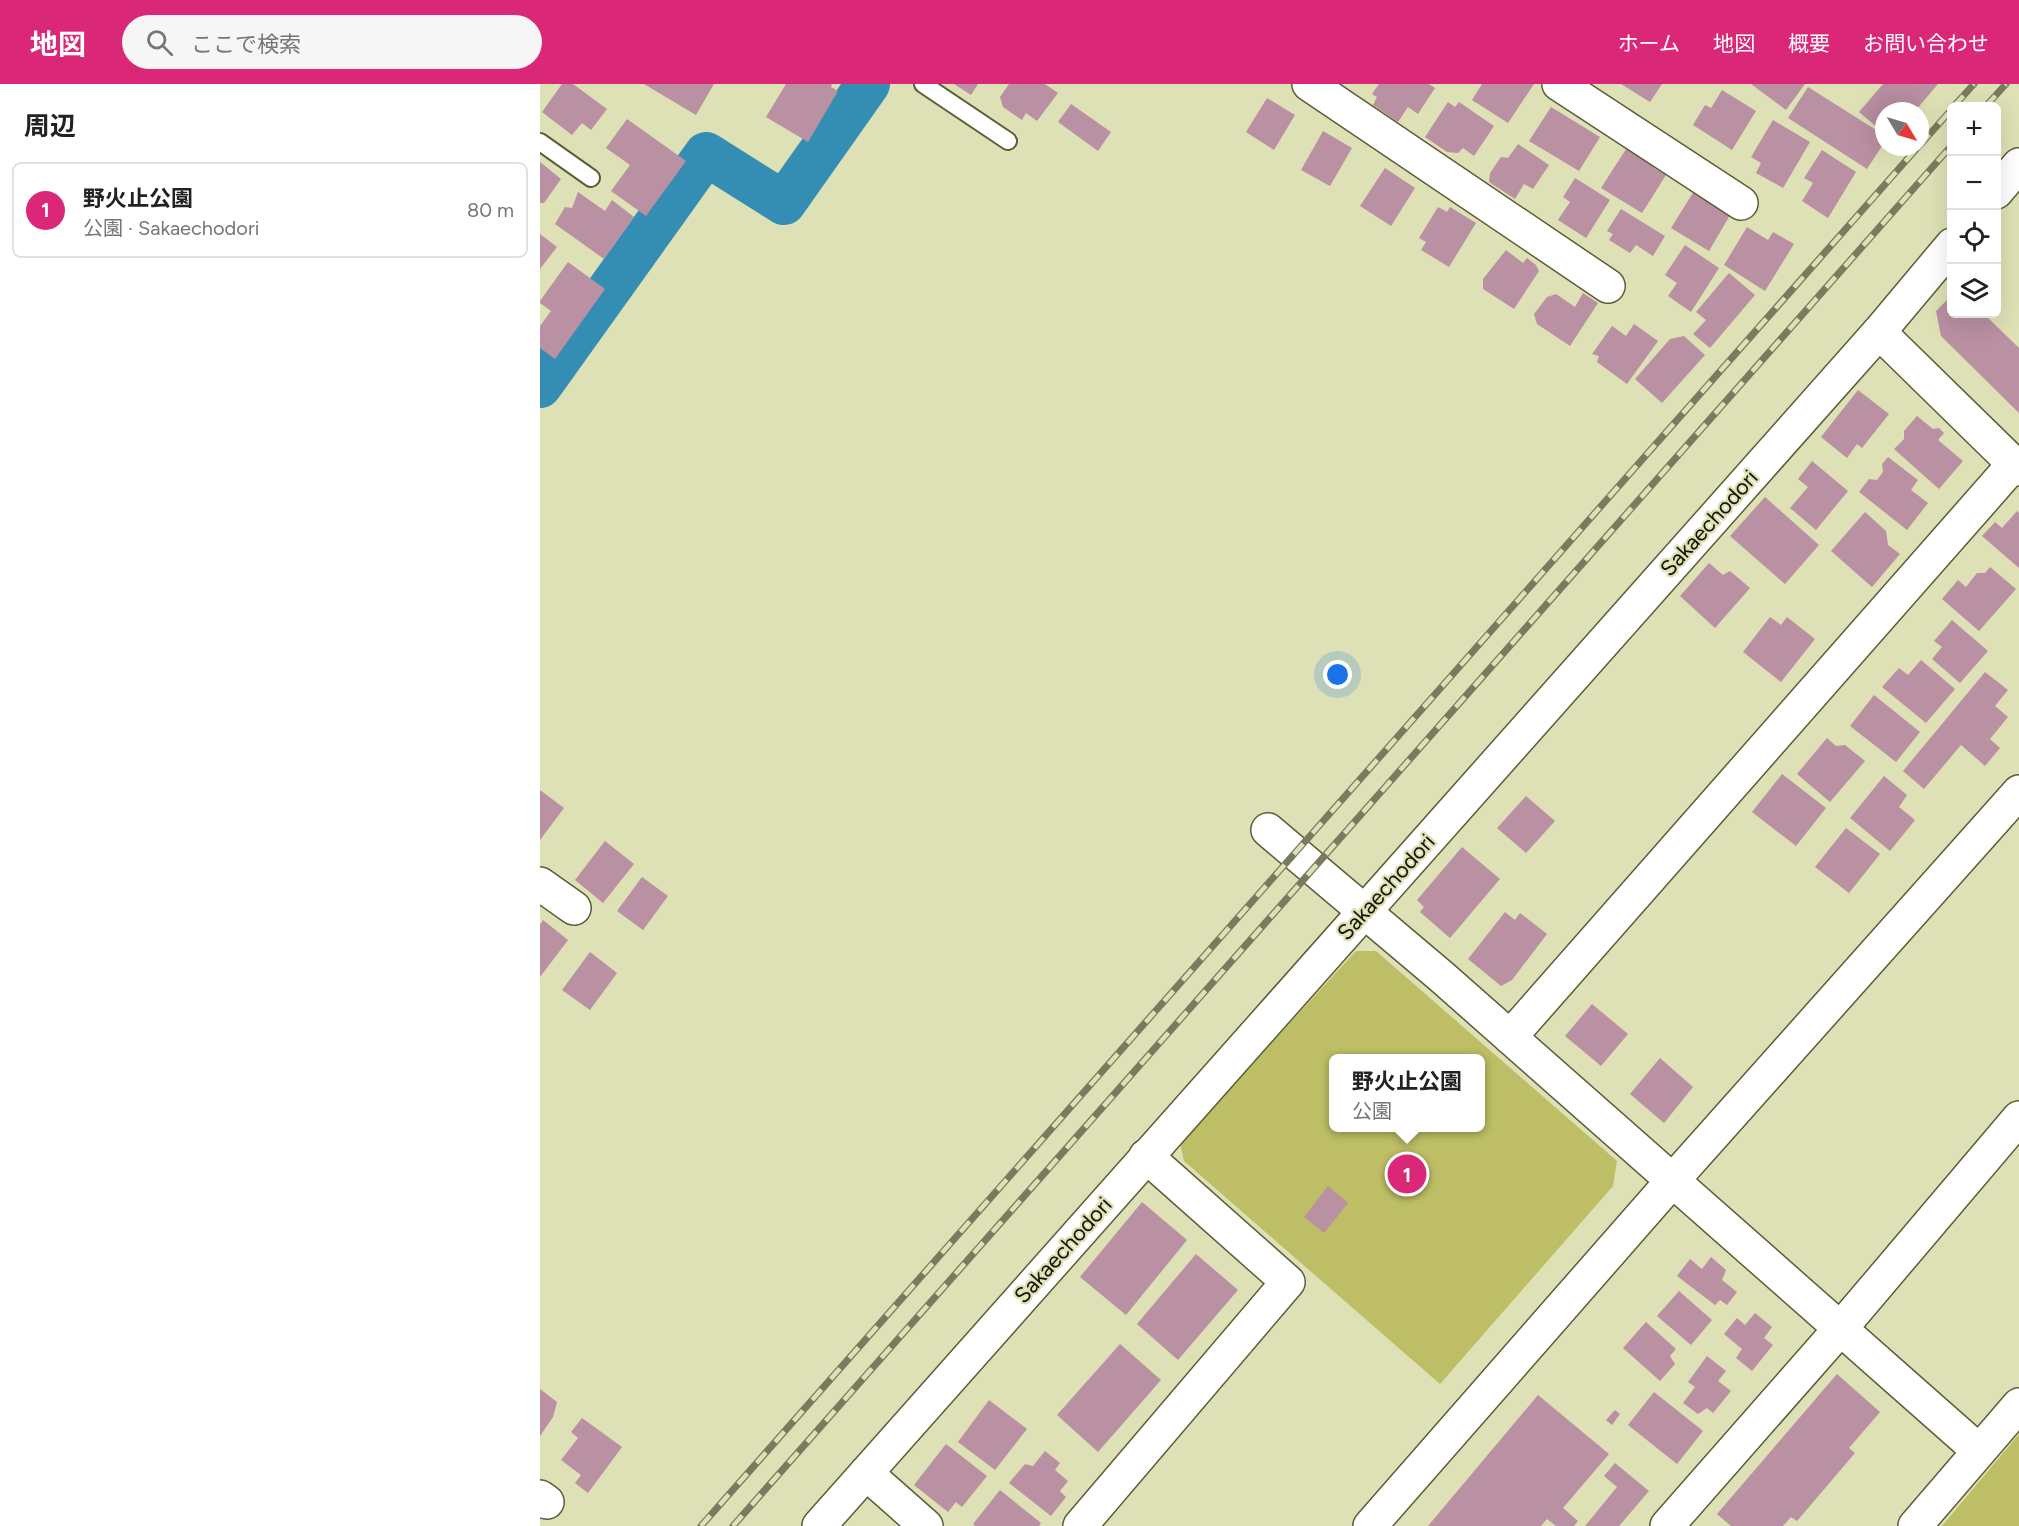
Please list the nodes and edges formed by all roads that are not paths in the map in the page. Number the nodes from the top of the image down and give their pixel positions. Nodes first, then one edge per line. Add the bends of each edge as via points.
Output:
1 (923, 84) edge
2 (1309, 84) edge
3 (1559, 84) edge
4 (1008, 141) dead end
5 (540, 142) edge
6 (2019, 165) edge
7 (591, 178) dead end
8 (2001, 186) edge
9 (1741, 203) dead end
10 (1947, 251) edge
11 (1608, 286) dead end
12 (1879, 332) junction
13 (2017, 467) edge
14 (2019, 792) edge
15 (1268, 830) dead end
16 (540, 884) edge
17 (574, 908) dead end
18 (1365, 911) junction
19 (1510, 1037) junction
20 (2019, 1118) edge
21 (1146, 1156) junction
22 (1673, 1180) junction
23 (1840, 1329) junction
24 (2019, 1405) edge
25 (1979, 1451) junction
26 (866, 1473) junction
27 (819, 1526) edge
28 (926, 1526) edge
29 (1080, 1526) edge
30 (1370, 1526) edge
31 (1666, 1526) edge
32 (1915, 1526) edge

1 - 4 lane
2 - 11 street
3 - 9 street
5 - 7 lane
6 - 8 street
10 - 12 street, Sakaechodori
12 - 13 street
12 - 18 street, Sakaechodori
13 - 19 street
14 - 22 street
15 - 18 street
16 - 17 street
18 - 19 street
18 - 21 street, Sakaechodori
19 - 22 street
20 - 23 street
21 - 26 street, Sakaechodori
21 - 29 street via 1287,1282
22 - 23 street
22 - 30 street
23 - 25 street
23 - 31 street
24 - 25 street
25 - 32 street
26 - 27 street, Sakaechodori
26 - 28 street

